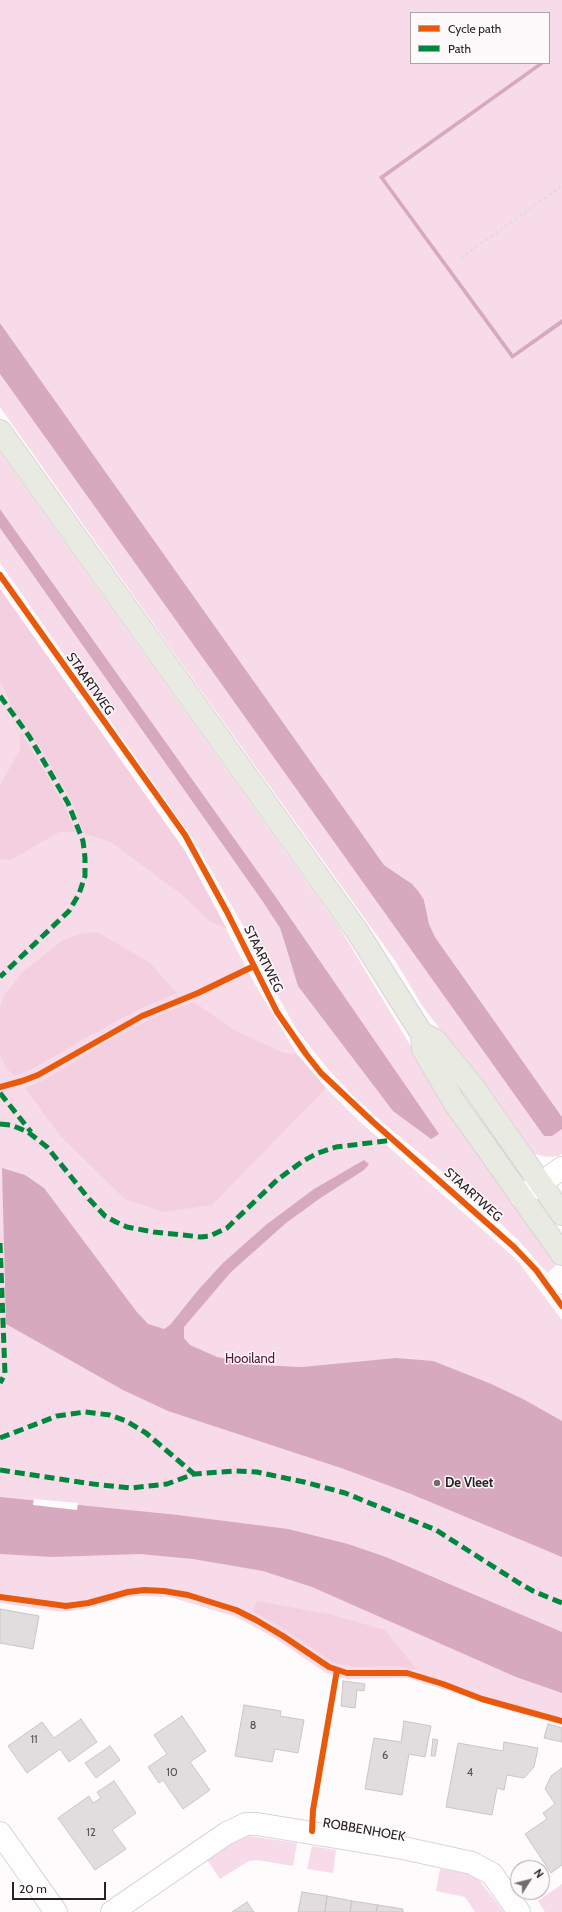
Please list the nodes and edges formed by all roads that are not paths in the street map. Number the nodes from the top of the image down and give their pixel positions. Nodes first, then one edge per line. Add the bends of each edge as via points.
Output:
1 (0, 431) edge
2 (422, 1034) junction
3 (562, 1168) edge
4 (540, 1184) junction
5 (521, 1197) junction
6 (562, 1214) edge
7 (562, 1254) edge
8 (0, 1833) edge
9 (56, 1912) edge
10 (112, 1912) edge
11 (519, 1912) edge

1 - 2 main road via 339,905
2 - 4 main road via 435,1040 474,1088
2 - 5 main road via 423,1049 454,1102
3 - 4 street
4 - 5 street
4 - 6 main road
5 - 7 main road
8 - 9 street
10 - 11 street, ROBBENHOEK via 227,1833 242,1825 257,1824 403,1848 472,1863 492,1874

